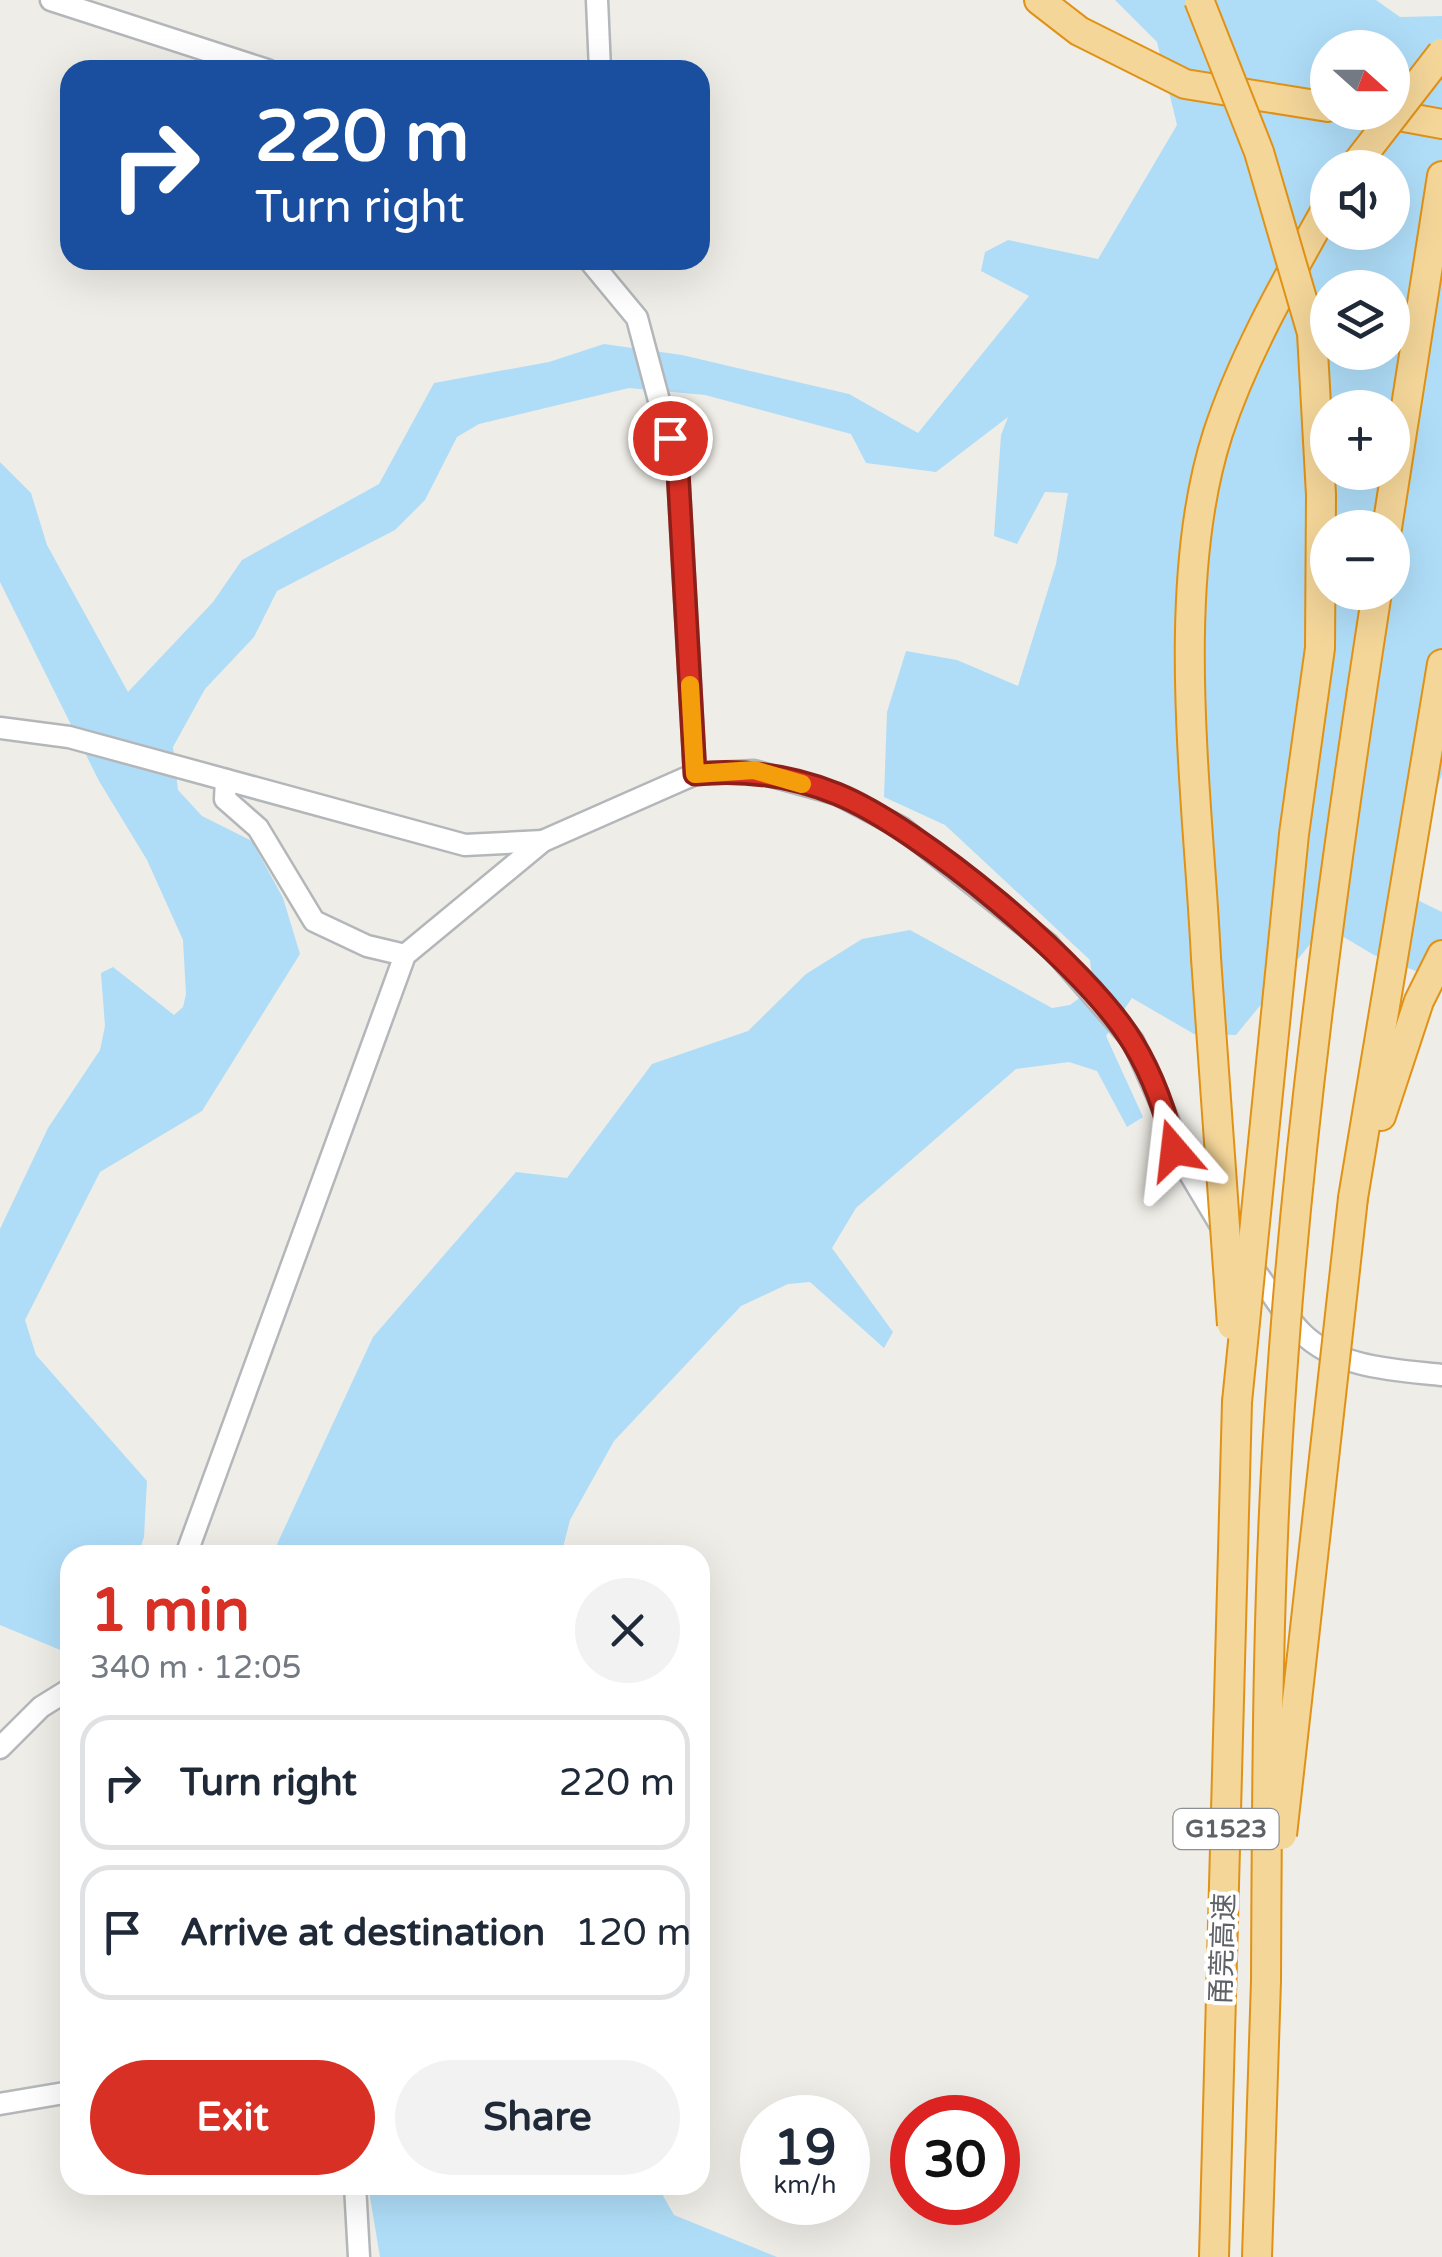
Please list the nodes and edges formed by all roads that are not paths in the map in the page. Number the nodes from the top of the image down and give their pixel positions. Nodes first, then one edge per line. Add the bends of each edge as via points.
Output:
1 (50, 0) edge
2 (598, 0) edge
3 (1040, 0) edge
4 (1198, 0) edge
5 (1442, 53) edge
6 (236, 60) edge
7 (600, 60) edge
8 (1310, 103) edge
9 (1410, 118) edge
10 (1442, 124) edge
11 (1368, 150) edge
12 (1442, 176) edge
13 (1310, 239) edge
14 (597, 270) edge
15 (1390, 510) edge
16 (1375, 610) edge
17 (1442, 664) edge
18 (0, 728) edge
19 (695, 774) junction
20 (226, 780) junction
21 (543, 841) junction
22 (405, 955) junction
23 (1442, 956) edge
24 (1354, 1198) junction
25 (1442, 1375) edge
26 (1238, 1402) junction
27 (189, 1545) edge
28 (60, 1695) edge
29 (0, 1748) edge
30 (1266, 1980) junction
31 (60, 2094) edge
32 (0, 2104) edge
33 (356, 2195) edge
34 (359, 2257) edge
35 (1214, 2257) edge
36 (1257, 2257) edge

1 - 6 street
2 - 7 street
3 - 8 highway via 1079,32 1186,84
4 - 26 highway, bridge via 1259,152 1312,333 1321,495 1320,648 1294,834
5 - 11 highway, bridge
9 - 10 highway
12 - 15 highway
13 - 26 highway, bridge via 1269,313 1218,435 1193,556 1202,878
14 - 19 street via 637,318 678,472
16 - 30 highway, bridge via 1318,1017 1281,1388 1268,1667
17 - 24 highway
18 - 20 street via 69,737
19 - 21 street
19 - 25 street via 754,770 837,794 902,828 1048,944 1133,1042 1169,1122 1174,1150 1201,1198 1302,1334 1380,1368
20 - 21 street via 465,845
20 - 22 street via 225,799 258,828 314,921
21 - 22 street
22 - 27 street
23 - 24 highway via 1419,1001
24 - 30 highway, bridge
26 - 35 highway, 甬莞高速 / G1523
28 - 29 street
30 - 36 highway, 甬莞高速
31 - 32 street
33 - 34 street

